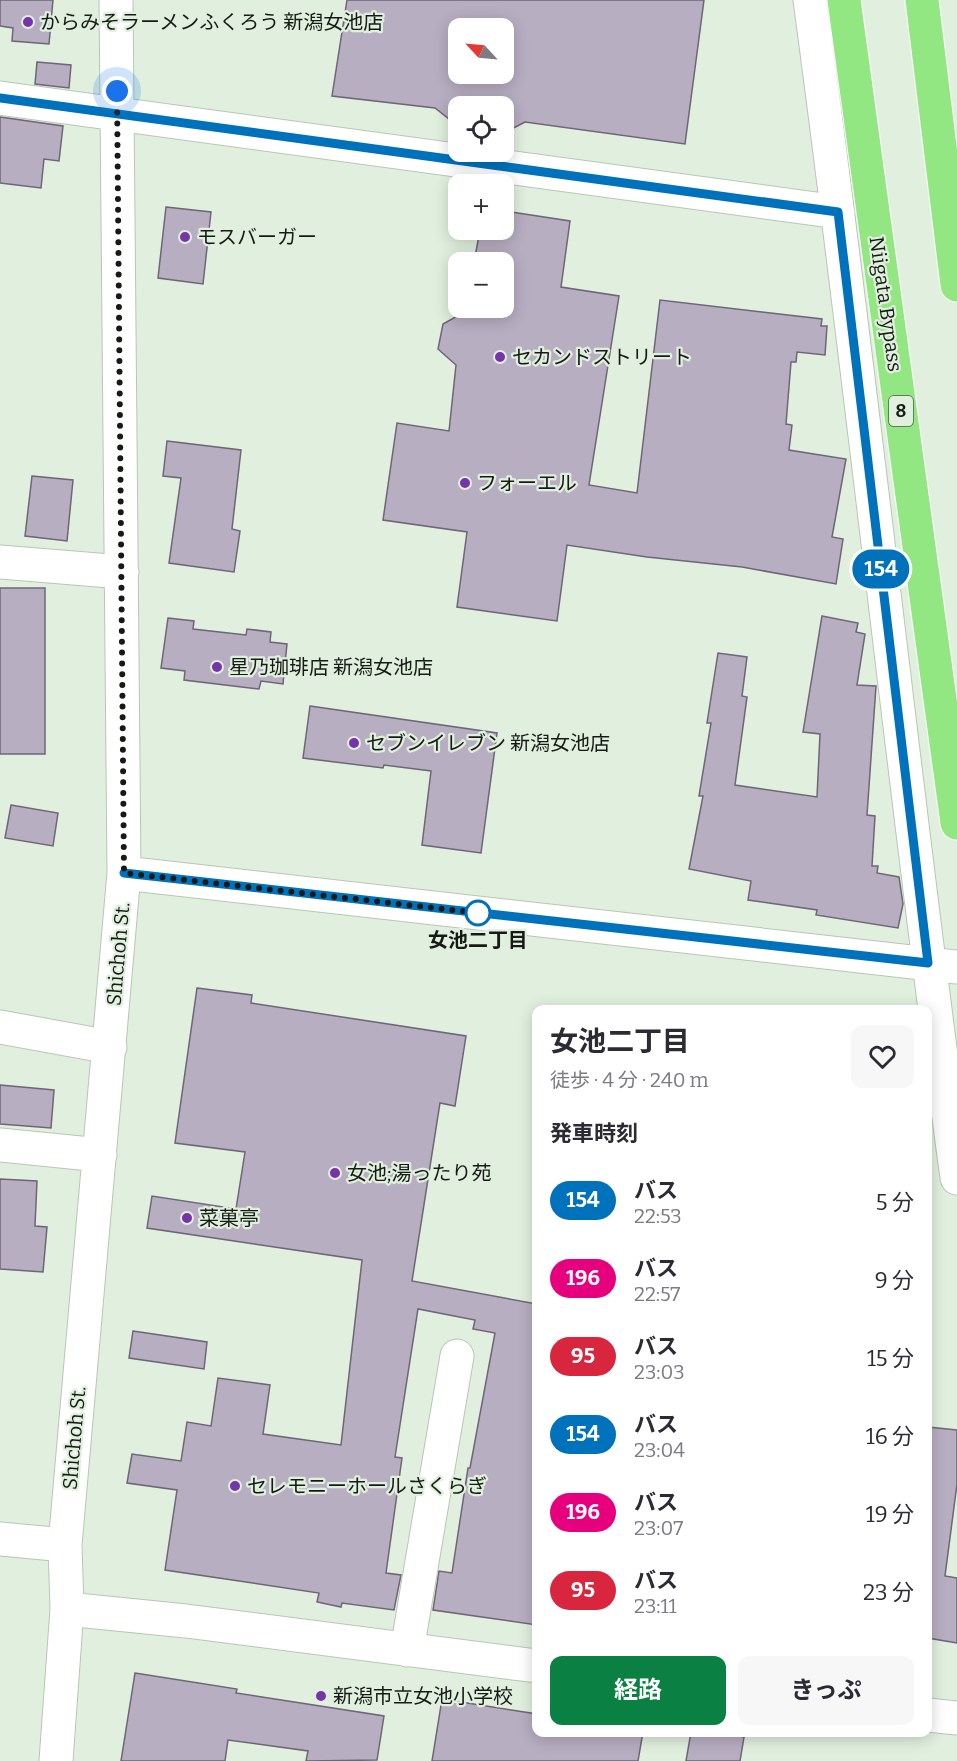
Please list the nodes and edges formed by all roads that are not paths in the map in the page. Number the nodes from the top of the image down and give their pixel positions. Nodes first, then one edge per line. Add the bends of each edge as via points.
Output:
1 (116, 0) edge
2 (810, 0) edge
3 (844, 0) edge
4 (922, 0) edge
5 (0, 98) edge
6 (118, 113) junction
7 (838, 212) junction
8 (957, 285) edge
9 (0, 562) edge
10 (122, 572) junction
11 (957, 823) edge
12 (124, 873) junction
13 (943, 965) edge
14 (0, 1027) edge
15 (110, 1047) junction
16 (0, 1145) edge
17 (100, 1155) junction
18 (957, 1178) edge
19 (457, 1356) dead end
20 (0, 1539) edge
21 (65, 1545) junction
22 (67, 1609) junction
23 (407, 1650) junction
24 (532, 1665) edge
25 (932, 1715) edge
26 (957, 1718) edge
27 (56, 1761) edge

1 - 6 street, Shichoh St.
2 - 7 street
3 - 11 highway, Niigata Bypass / 8
4 - 8 highway
5 - 6 street
6 - 7 street
6 - 10 street, Shichoh St.
7 - 13 street
9 - 10 street
10 - 12 street, Shichoh St.
12 - 13 street
12 - 15 street, Shichoh St.
13 - 18 street
14 - 15 street
15 - 17 street, Shichoh St.
16 - 17 street
17 - 21 street, Shichoh St.
19 - 23 street
20 - 21 street
21 - 22 street, Shichoh St.
22 - 23 street
22 - 27 street, Shichoh St.
23 - 24 street
25 - 26 street

